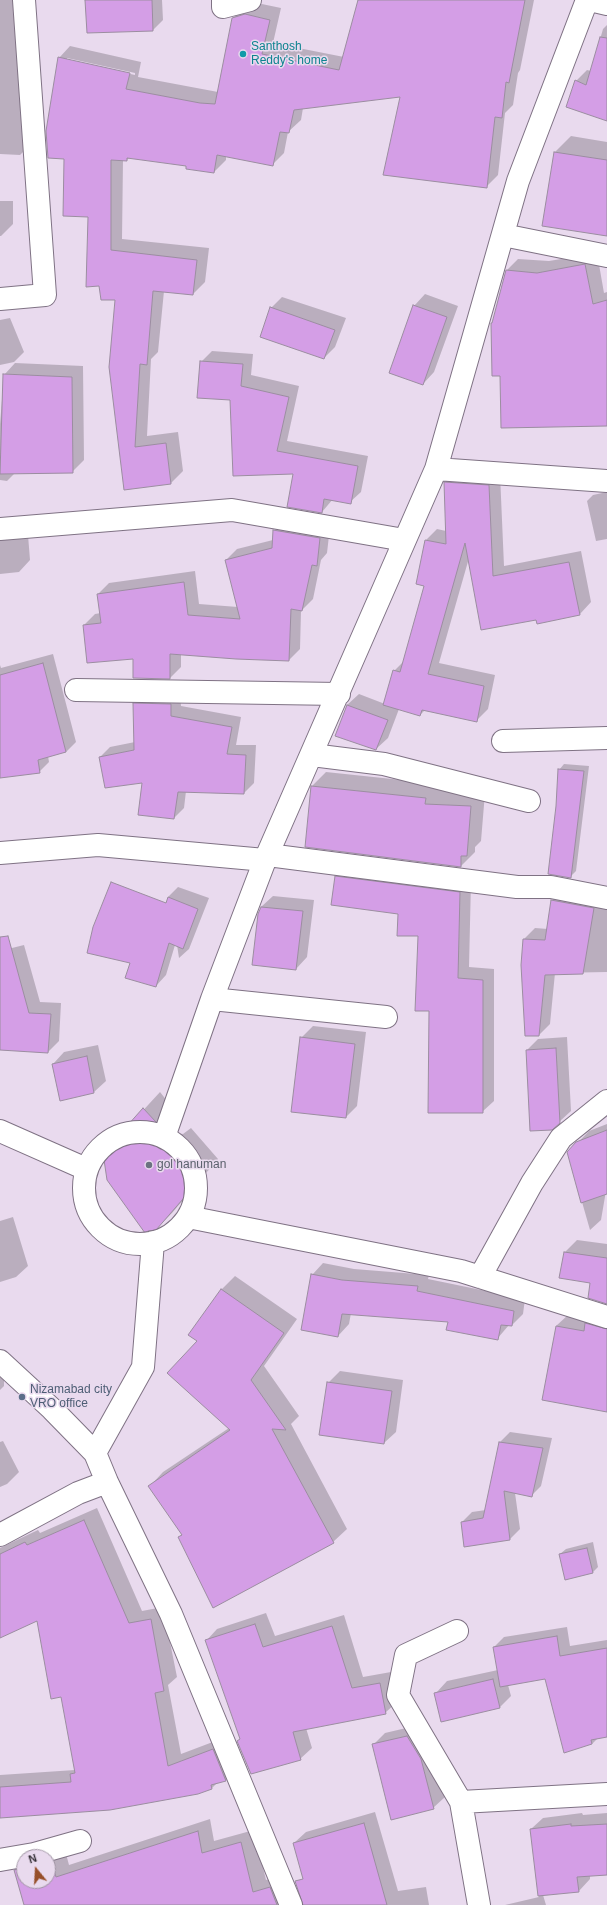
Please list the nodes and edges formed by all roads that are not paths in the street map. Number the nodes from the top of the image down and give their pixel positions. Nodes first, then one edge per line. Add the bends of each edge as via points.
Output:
1 (24, 0) edge
2 (223, 0) edge
3 (250, 0) edge
4 (586, 0) edge
5 (590, 0) edge
6 (607, 4) edge
7 (503, 235) junction
8 (607, 256) edge
9 (0, 299) edge
10 (436, 469) junction
11 (607, 481) edge
12 (0, 529) edge
13 (404, 540) junction
14 (76, 690) dead end
15 (339, 694) junction
16 (607, 738) edge
17 (503, 741) dead end
18 (312, 755) junction
19 (529, 801) dead end
20 (0, 852) edge
21 (267, 857) junction
22 (607, 898) edge
23 (212, 1000) junction
24 (386, 1017) dead end
25 (607, 1101) edge
26 (0, 1131) edge
27 (164, 1137) junction
28 (86, 1169) junction
29 (188, 1217) junction
30 (153, 1242) junction
31 (480, 1277) junction
32 (607, 1317) edge
33 (0, 1361) edge
34 (95, 1453) junction
35 (107, 1482) junction
36 (0, 1535) edge
37 (457, 1631) dead end
38 (607, 1794) edge
39 (461, 1802) junction
40 (80, 1840) dead end
41 (0, 1860) edge
42 (291, 1905) edge
43 (479, 1905) edge

1 - 9 street via 45,295
2 - 3 street via 224,7
4 - 7 street via 518,181
5 - 6 street
7 - 8 street
7 - 10 street
10 - 11 street
10 - 13 street
12 - 13 street via 232,510
13 - 15 street
14 - 15 street
15 - 18 street
16 - 17 street
18 - 19 street via 384,764
18 - 21 street
20 - 21 street via 98,845
21 - 22 street via 517,887 551,887
21 - 23 street
23 - 24 street
23 - 27 street
25 - 31 street via 561,1138 532,1183
26 - 28 street
27 - 28 street via 146,1132 127,1133 109,1140 95,1153
27 - 29 street via 180,1147 191,1163 196,1180 196,1199
28 - 30 street via 83,1187 85,1205 94,1221 107,1234 123,1242 142,1245
29 - 30 street via 176,1231 160,1241
29 - 31 street via 461,1271
30 - 34 street via 143,1367
31 - 32 street
33 - 34 street
34 - 35 street
35 - 36 street via 78,1494
35 - 42 street via 171,1614
37 - 39 street via 406,1655 398,1695
38 - 39 street
39 - 43 street
40 - 41 street via 34,1854

